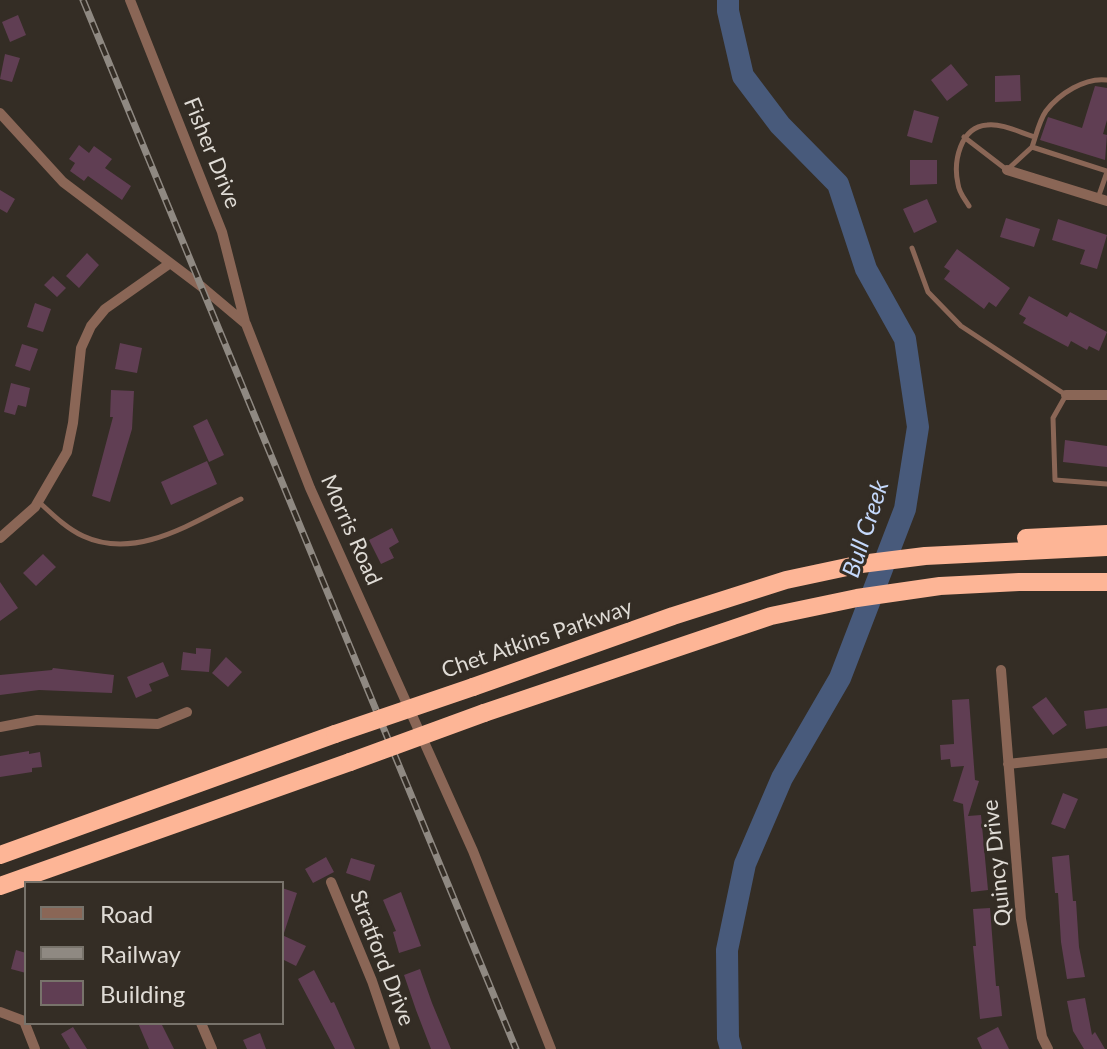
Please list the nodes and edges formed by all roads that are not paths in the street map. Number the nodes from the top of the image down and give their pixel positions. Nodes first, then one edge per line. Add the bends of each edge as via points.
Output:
1 (130, 0) edge
2 (1107, 80) edge
3 (0, 113) edge
4 (964, 137) junction
5 (1035, 137) junction
6 (1032, 147) junction
7 (1007, 170) junction
8 (1107, 171) edge
9 (1102, 200) edge
10 (969, 206) dead end
11 (912, 248) dead end
12 (169, 264) junction
13 (246, 324) junction
14 (1066, 395) junction
15 (1107, 395) edge
16 (1107, 484) edge
17 (241, 499) dead end
18 (38, 502) junction
19 (1107, 534) edge
20 (0, 538) edge
21 (1107, 547) edge
22 (976, 548) junction
23 (1107, 582) edge
24 (1001, 670) dead end
25 (187, 712) dead end
26 (0, 727) edge
27 (1107, 753) edge
28 (1008, 764) junction
29 (0, 855) edge
30 (331, 882) dead end
31 (0, 886) edge
32 (0, 1012) edge
33 (24, 1021) edge
34 (26, 1025) edge
35 (202, 1025) edge
36 (34, 1047) edge
37 (212, 1049) edge
38 (395, 1049) edge
39 (551, 1049) edge
40 (1048, 1049) edge

1 - 13 street, Fisher Drive via 222,232
2 - 5 lane via 1090,80 1059,99 1046,111
3 - 12 street, Morris Road via 63,182
4 - 5 lane via 972,129 994,125
4 - 7 lane
4 - 10 lane via 957,183
5 - 6 lane
6 - 7 lane
6 - 8 lane
7 - 9 street
8 - 9 lane
11 - 14 lane via 928,292 961,326
12 - 13 street, Morris Road
12 - 18 street via 105,309 91,326 81,348 67,452
13 - 39 street, Morris Road via 310,488 473,851
14 - 15 street
14 - 16 lane via 1053,418 1055,480
17 - 18 lane via 166,535 132,544 84,537
18 - 20 street
19 - 22 highway via 1058,535
21 - 22 highway
22 - 29 highway, Chet Atkins Parkway, bridge via 786,580
23 - 31 highway, bridge via 959,585 771,616
24 - 28 street, Quincy Drive
25 - 26 street via 158,724 37,720
27 - 28 street
28 - 40 street, Quincy Drive via 1021,919
30 - 38 street, Stratford Drive
32 - 33 street
34 - 36 street
35 - 37 street

